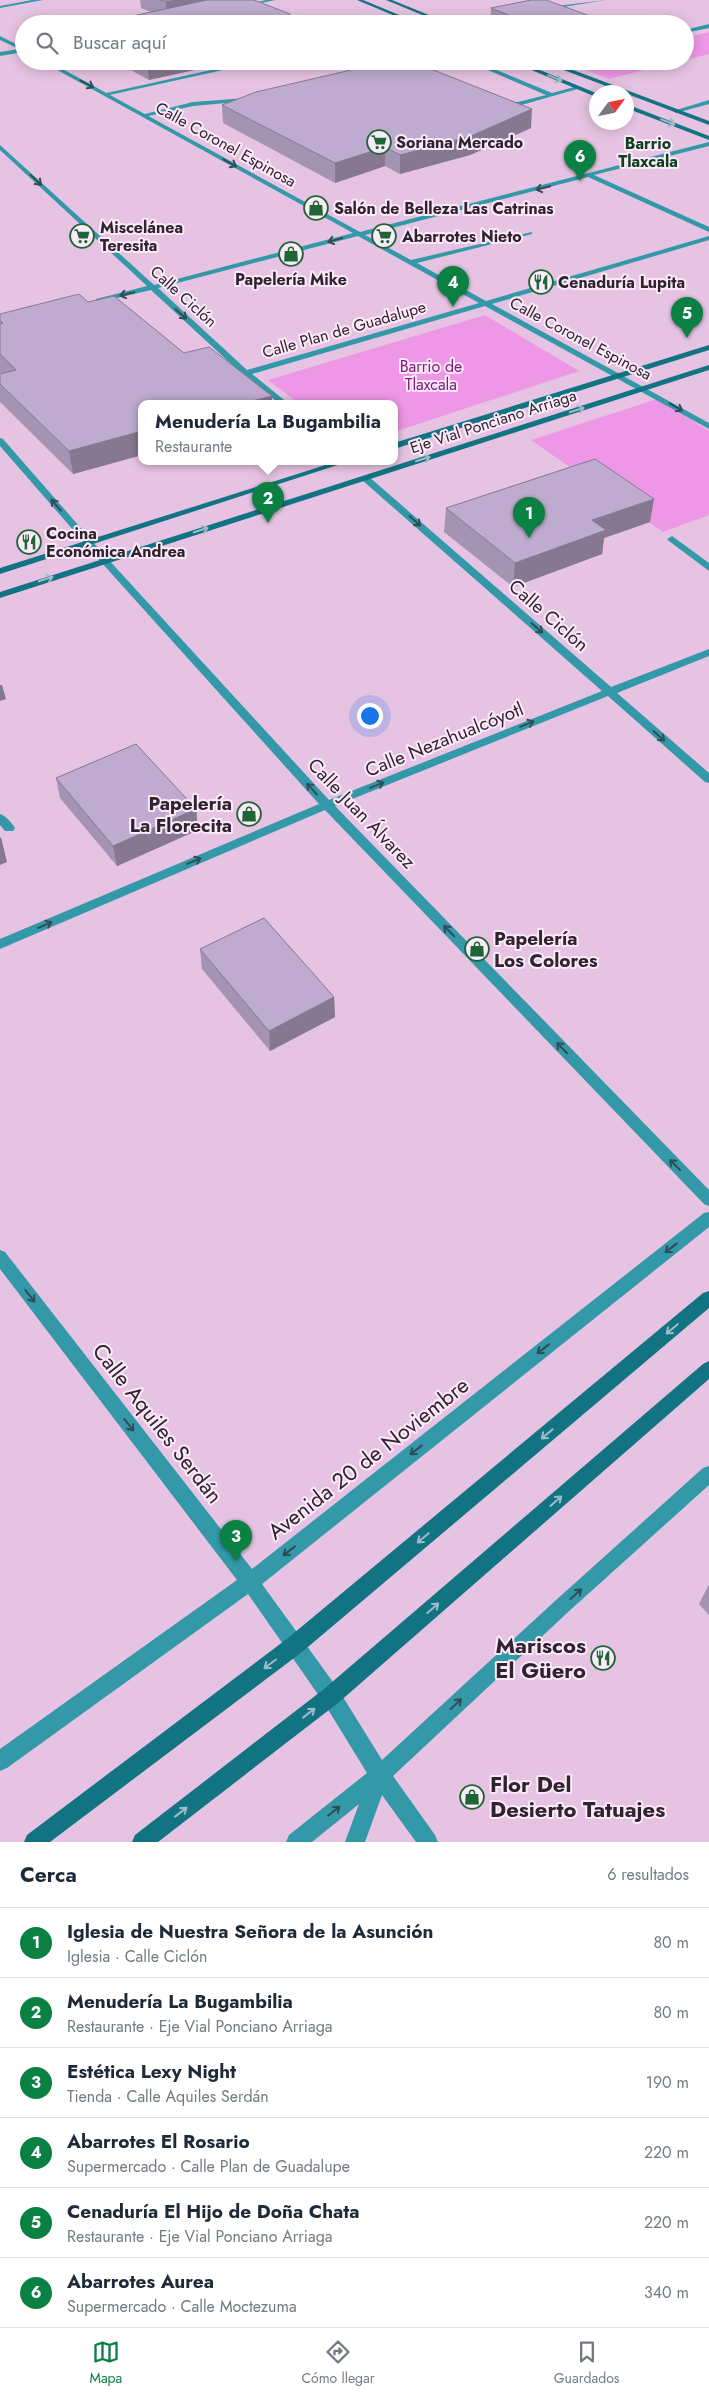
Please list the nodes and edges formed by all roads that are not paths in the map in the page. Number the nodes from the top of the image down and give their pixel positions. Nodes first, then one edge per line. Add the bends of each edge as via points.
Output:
1 (41, 0) edge
2 (273, 0) edge
3 (359, 0) edge
4 (388, 0) edge
5 (542, 0) edge
6 (604, 0) edge
7 (236, 7) edge
8 (546, 7) junction
9 (0, 8) edge
10 (536, 9) edge
11 (396, 15) edge
12 (426, 15) edge
13 (709, 26) edge
14 (694, 30) edge
15 (0, 38) edge
16 (15, 46) edge
17 (15, 52) edge
18 (0, 54) edge
19 (61, 70) edge
20 (218, 70) edge
21 (387, 70) edge
22 (491, 70) edge
23 (535, 70) edge
24 (567, 70) edge
25 (383, 71) edge
26 (605, 85) edge
27 (578, 88) junction
28 (589, 92) edge
29 (105, 94) junction
30 (551, 95) junction
31 (634, 96) edge
32 (252, 99) edge
33 (498, 102) edge
34 (709, 102) edge
35 (634, 109) edge
36 (676, 111) junction
37 (144, 115) junction
38 (709, 123) edge
39 (709, 138) edge
40 (709, 144) edge
41 (0, 147) edge
42 (590, 176) junction
43 (709, 230) edge
44 (530, 233) dead end
45 (358, 234) junction
46 (709, 238) edge
47 (411, 262) junction
48 (153, 288) junction
49 (95, 301) edge
50 (484, 304) junction
51 (709, 347) edge
52 (709, 367) edge
53 (246, 373) junction
54 (620, 375) junction
55 (644, 389) junction
56 (280, 400) edge
57 (709, 426) edge
58 (0, 442) edge
59 (398, 445) edge
60 (333, 465) edge
61 (365, 478) junction
62 (672, 540) dead end
63 (89, 542) junction
64 (104, 560) junction
65 (709, 568) edge
66 (0, 571) edge
67 (0, 595) edge
68 (709, 652) edge
69 (610, 692) junction
70 (709, 779) edge
71 (327, 805) junction
72 (0, 818) edge
73 (9, 828) dead end
74 (0, 944) edge
75 (709, 1200) edge
76 (709, 1218) edge
77 (0, 1257) edge
78 (709, 1298) edge
79 (709, 1368) edge
80 (709, 1474) edge
81 (250, 1582) junction
82 (295, 1645) junction
83 (331, 1696) junction
84 (0, 1761) edge
85 (380, 1775) junction
86 (34, 1842) edge
87 (142, 1842) edge
88 (296, 1842) edge
89 (355, 1842) edge
90 (428, 1842) edge

1 - 9 street
2 - 7 street
3 - 11 main road
4 - 12 main road
5 - 8 street via 538,4
6 - 8 street
8 - 10 street
13 - 14 street
15 - 16 street
17 - 18 street
19 -> 29 street, Calle Coronel Espinosa
20 - 29 street
21 - 25 street
22 - 30 street
23 -> 27 main road
24 - 26 main road
27 - 28 main road
27 - 30 street
29 - 37 street, Calle Coronel Espinosa
30 - 33 street via 518,104
31 - 36 main road
32 - 37 street via 194,104
34 - 36 street
35 -> 39 main road
36 - 38 main road
37 -> 45 street, Calle Coronel Espinosa
40 - 42 street
41 -> 48 street, Calle Ciclón
42 - 43 street
42 -> 45 street
44 - 47 street
45 - 47 street, Calle Coronel Espinosa
45 -> 48 street
46 - 50 street, Calle Plan de Guadalupe
47 - 50 street, Calle Coronel Espinosa
48 -> 49 street
48 -> 53 street, Calle Ciclón
50 - 53 street, Calle Plan de Guadalupe
50 - 54 street, Calle Coronel Espinosa
51 - 54 main road, Eje Vial Ponciano Arriaga
52 - 55 main road, Eje Vial Ponciano Arriaga
53 - 56 street, Calle Ciclón
54 - 55 street, Calle Coronel Espinosa
54 - 59 main road, Eje Vial Ponciano Arriaga
55 -> 57 street, Calle Coronel Espinosa
61 -> 55 main road, Eje Vial Ponciano Arriaga
63 -> 58 street, Calle Juan Álvarez
60 - 63 main road
64 -> 61 main road, Eje Vial Ponciano Arriaga
61 -> 69 street, Calle Ciclón
62 - 65 street
63 - 64 street, Calle Juan Álvarez
63 - 66 main road
67 -> 64 main road, Eje Vial Ponciano Arriaga
71 -> 64 street, Calle Juan Álvarez
68 - 69 street, Calle Nezahualcóyotl
69 -> 70 street, Calle Ciclón
71 -> 69 street, Calle Nezahualcóyotl
74 -> 71 street, Calle Nezahualcóyotl
75 -> 71 street, Calle Juan Álvarez
72 - 73 street
76 -> 81 street, Avenida 20 de Noviembre
77 -> 81 street, Calle Aquiles Serdán
78 -> 82 main road
83 -> 79 main road
85 -> 80 street
81 - 82 street, Calle Aquiles Serdán
81 - 84 street, Avenida 20 de Noviembre
82 - 83 street, Calle Aquiles Serdán
82 -> 86 main road
83 - 85 street, Calle Aquiles Serdán
87 -> 83 main road
88 -> 85 street
85 - 89 street
85 - 90 street, Calle Aquiles Serdán

